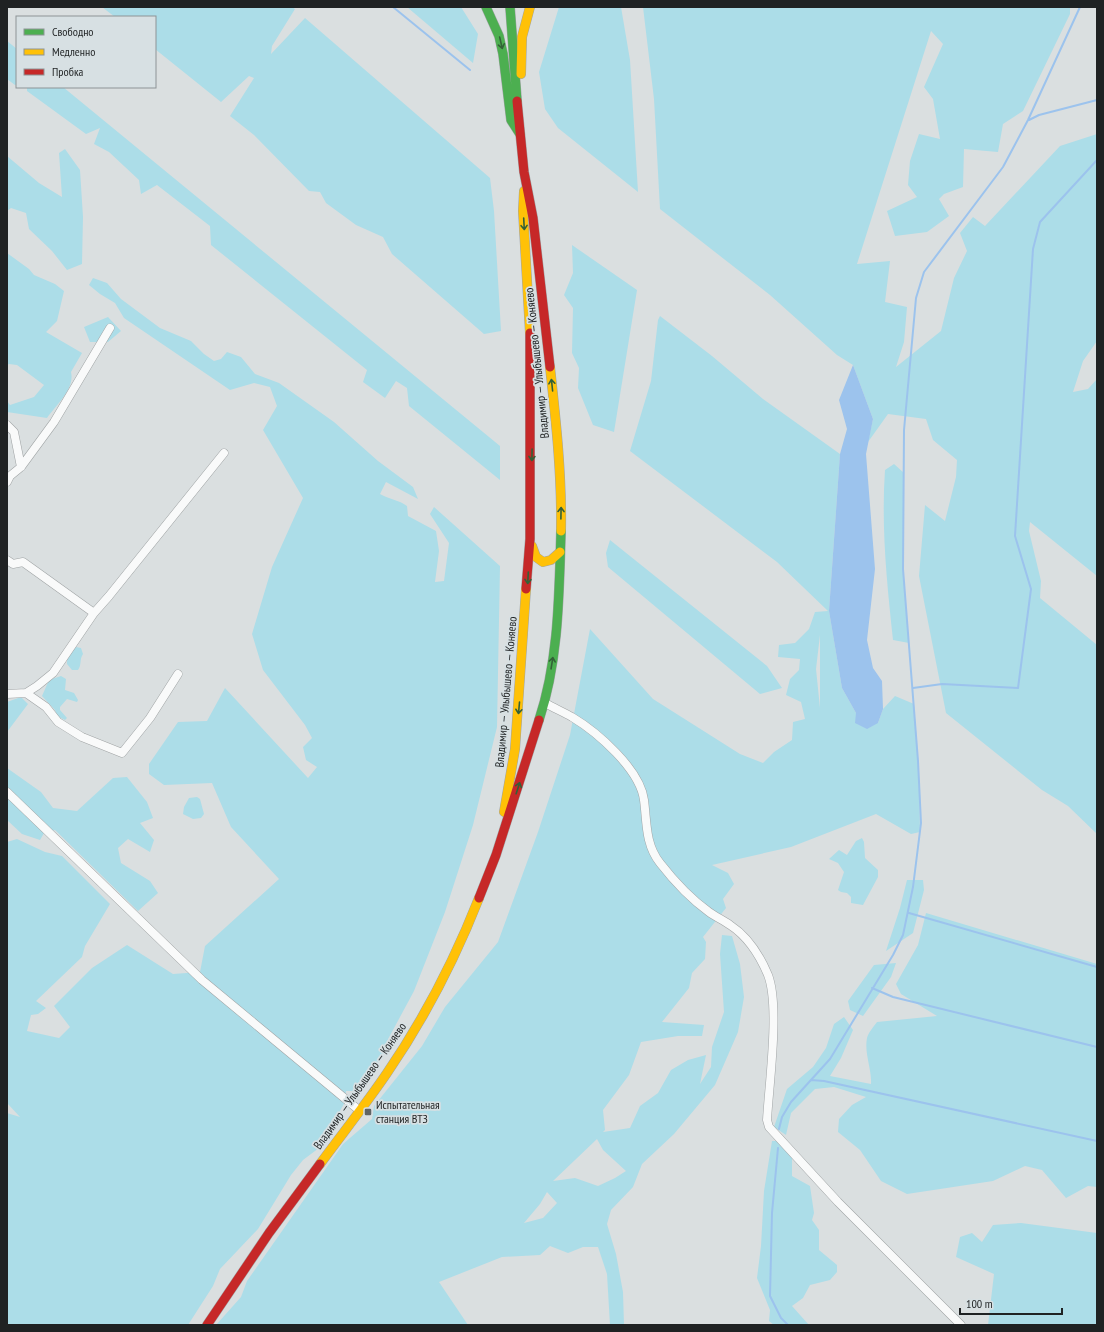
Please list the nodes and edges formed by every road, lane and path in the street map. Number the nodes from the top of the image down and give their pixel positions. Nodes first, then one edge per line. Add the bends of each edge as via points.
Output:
1 (486, 7) edge
2 (510, 7) edge
3 (530, 7) edge
4 (521, 136) junction
5 (524, 172) junction
6 (110, 328) dead end
7 (7, 425) edge
8 (224, 453) dead end
9 (21, 467) junction
10 (7, 482) edge
11 (530, 539) junction
12 (560, 552) junction
13 (7, 560) edge
14 (94, 613) junction
15 (178, 674) dead end
16 (26, 693) junction
17 (7, 694) edge
18 (545, 703) junction
19 (7, 792) edge
20 (481, 891) junction
21 (360, 1111) junction
22 (207, 1325) edge
23 (961, 1325) edge

1 -> 4 main road via 499,36 503,54 511,120
2 - 4 main road, Владимир — Улыбышево — Коняево
3 - 4 main road via 522,37
4 - 5 main road, Владимир — Улыбышево — Коняево
5 -> 11 main road, Владимир — Улыбышево — Коняево via 523,211 532,357
12 -> 5 main road, Владимир — Улыбышево — Коняево via 561,505 556,424 533,218
6 - 9 street via 54,422
7 - 9 street via 14,432
8 - 14 street
9 - 10 street
11 - 12 main road, Владимир — Улыбышево — Коняево via 534,555 539,561 548,562
11 -> 20 main road, Владимир — Улыбышево — Коняево via 515,749 504,810
18 -> 12 main road, Владимир — Улыбышево — Коняево via 559,615
13 - 14 street via 12,564 23,562
14 - 16 street via 53,673
15 - 16 street via 150,718 122,754 58,722 46,707
16 - 17 street
20 -> 18 main road, Владимир — Улыбышево — Коняево via 496,855
18 - 23 street via 572,717 600,738 629,769 640,784 650,848 659,863 690,897 731,925 759,956 768,976 772,997 773,1022 767,1120 769,1127 838,1202
19 - 21 street via 197,975
20 - 21 main road, Владимир — Улыбышево — Коняево via 451,964 434,996 387,1073
21 - 22 main road, Владимир — Улыбышево — Коняево via 269,1233

